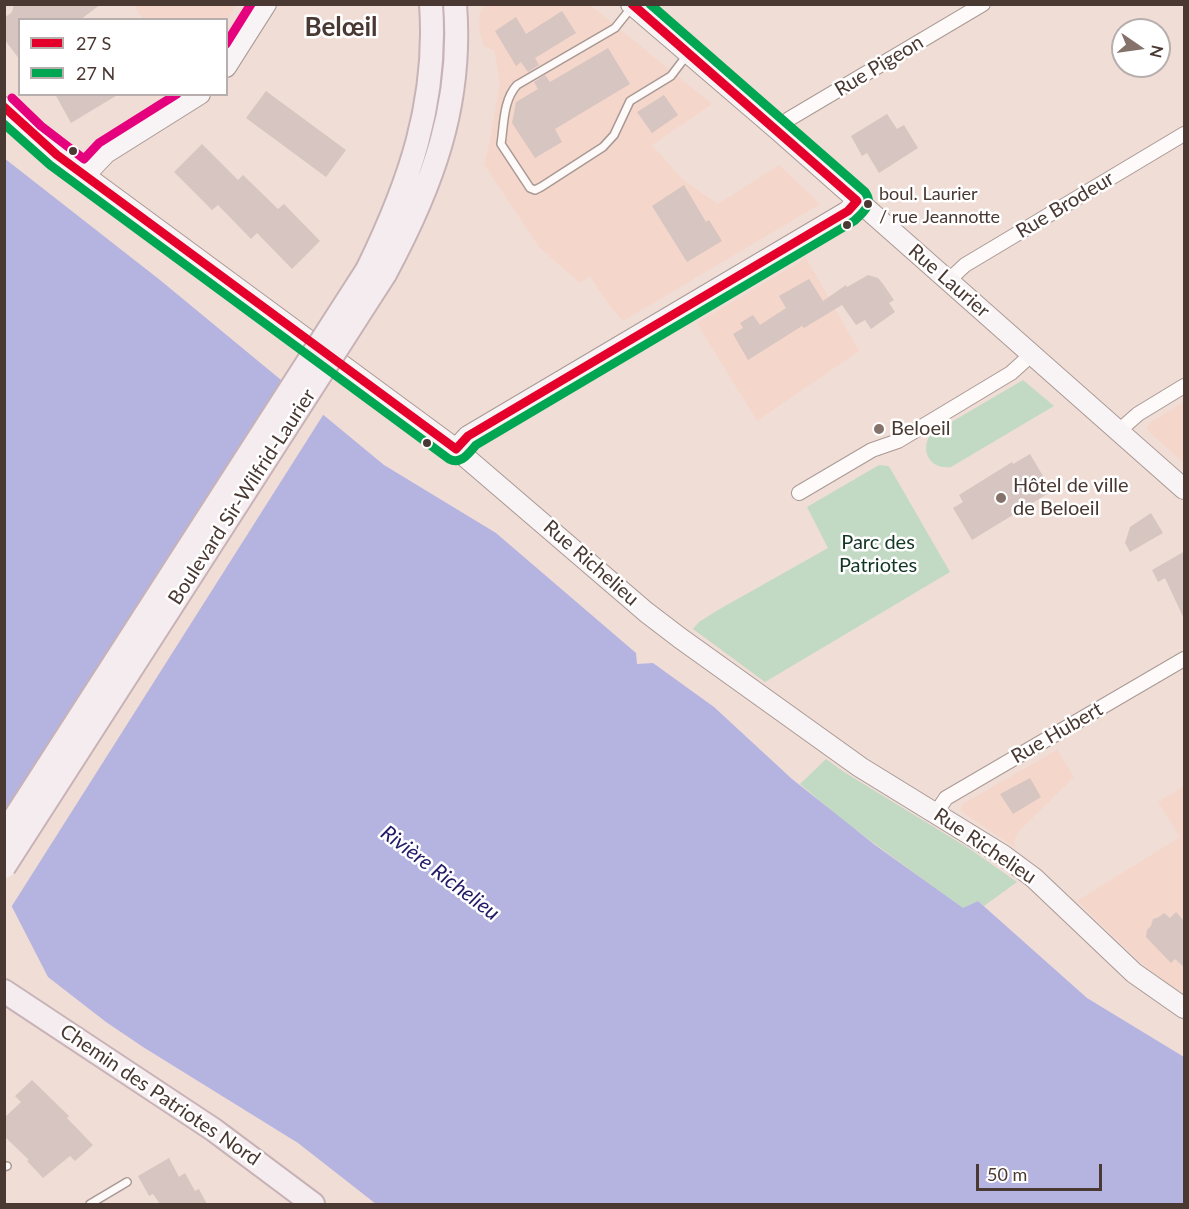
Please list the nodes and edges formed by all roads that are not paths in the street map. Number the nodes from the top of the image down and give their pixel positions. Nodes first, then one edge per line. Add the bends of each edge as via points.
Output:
1 (266, 4) edge
2 (430, 4) edge
3 (983, 4) edge
4 (632, 5) edge
5 (458, 11) edge
6 (688, 54) junction
7 (228, 64) edge
8 (197, 96) edge
9 (4, 107) edge
10 (779, 131) junction
11 (1185, 134) edge
12 (85, 175) junction
13 (857, 201) junction
14 (376, 272) junction
15 (949, 280) junction
16 (1032, 354) junction
17 (1185, 386) edge
18 (1120, 430) junction
19 (456, 449) junction
20 (1185, 489) edge
21 (799, 493) dead end
22 (1185, 660) edge
23 (936, 813) junction
24 (4, 834) edge
25 (4, 867) edge
26 (4, 991) edge
27 (1185, 1008) edge
28 (128, 1182) dead end
29 (90, 1204) edge
30 (313, 1204) edge

1 - 7 main road
2 - 14 main road, Boulevard Sir-Wilfrid-Laurier via 431,57 418,144
3 - 10 street, Rue Pigeon via 789,119
4 - 6 main road, Rue Laurier
4 - 6 lane via 615,28 511,91 501,144 530,188 541,187 603,147 614,135 630,101 671,76
5 - 14 main road, Boulevard Sir-Wilfrid-Laurier via 451,99 440,150 407,234
6 - 10 main road, Rue Laurier
8 - 12 main road via 106,153
9 - 12 main road, Rue Richelieu
10 - 13 main road, Rue Laurier
11 - 15 street, Rue Brodeur via 965,265
12 - 19 main road, Rue Richelieu
13 - 15 main road, Rue Laurier
13 - 19 main road via 848,211 468,436
14 - 24 main road, Boulevard Sir-Wilfrid-Laurier, bridge
14 - 25 main road, Boulevard Sir-Wilfrid-Laurier, bridge
15 - 16 main road, Rue Laurier
16 - 18 main road, Rue Laurier
16 - 21 street via 1011,373 898,441 872,450
17 - 18 street via 1138,414
18 - 20 main road, Rue Laurier
19 - 23 main road, Rue Richelieu via 680,638 842,755
22 - 23 street, Rue Hubert via 946,798
23 - 27 main road, Rue Richelieu via 1034,878 1134,973
26 - 30 main road, Chemin des Patriotes Nord via 214,1130
28 - 29 lane

